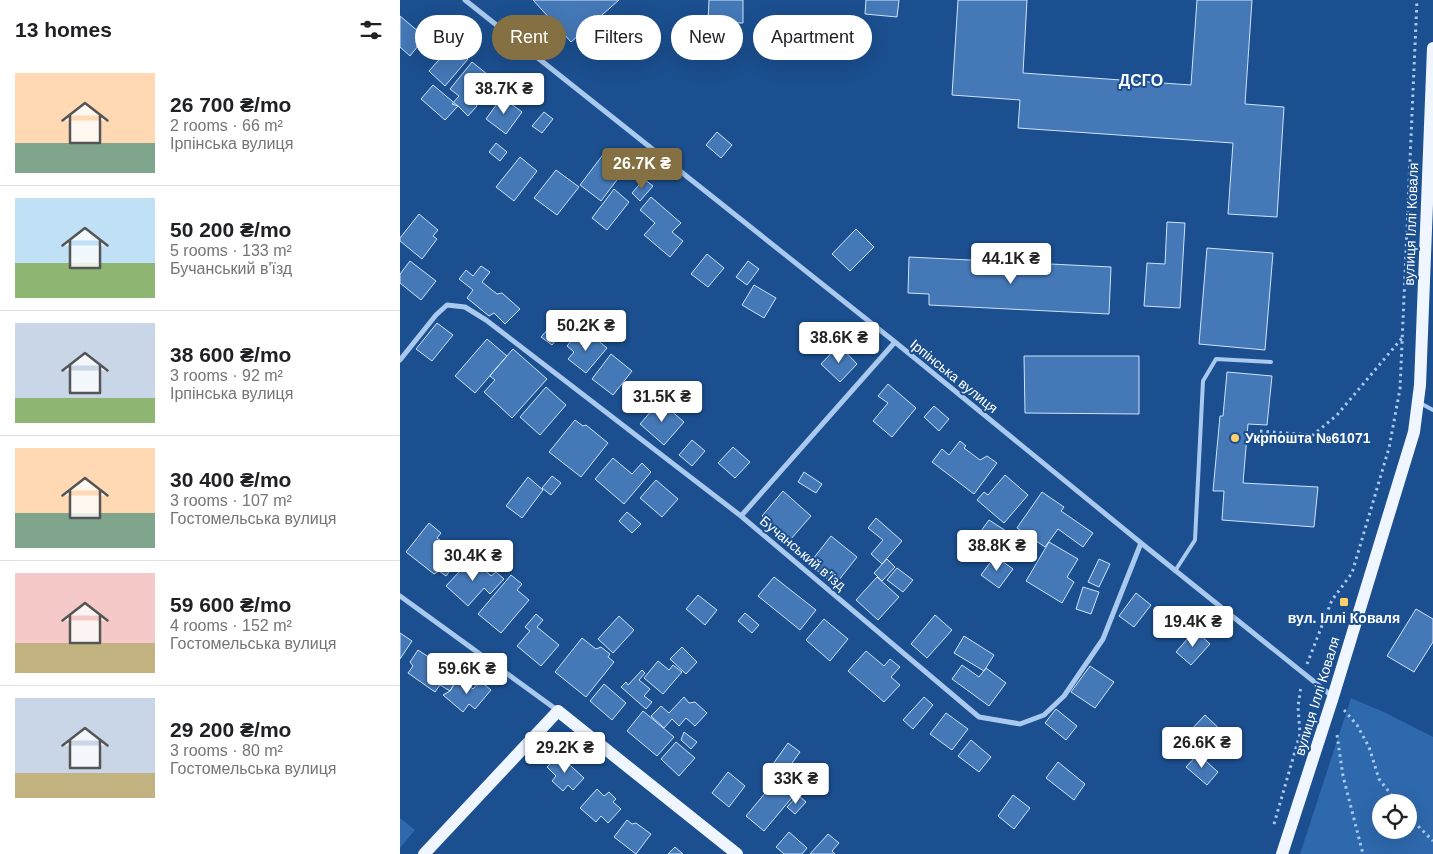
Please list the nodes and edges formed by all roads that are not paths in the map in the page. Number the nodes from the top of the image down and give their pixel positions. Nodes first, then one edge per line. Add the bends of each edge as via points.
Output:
1 (465, 0) edge
2 (1433, 48) edge
3 (1430, 187) edge
4 (895, 342) junction
5 (400, 360) edge
6 (1271, 362) dead end
7 (1418, 402) junction
8 (1433, 410) edge
9 (741, 516) junction
10 (1141, 543) junction
11 (1176, 571) junction
12 (400, 596) edge
13 (1333, 697) junction
14 (558, 711) junction
15 (424, 854) edge
16 (737, 854) edge
17 (1282, 854) edge

1 - 4 street, Ірпінська вулиця
2 - 3 main road, вулиця Іллі Коваля
3 - 7 main road, вулиця Іллі Коваля
4 - 9 street
4 - 10 street, Ірпінська вулиця
5 - 9 street, Бучанський в'їзд via 447,305 465,307
6 - 11 lane via 1216,359 1203,382 1195,540
7 - 8 lane
7 - 13 main road, вулиця Іллі Коваля via 1414,432
9 - 10 street, Бучанський в'їзд via 979,717 1020,724 1044,716 1064,696 1103,639
10 - 11 street, Ірпінська вулиця
11 - 13 street, Ірпінська вулиця
12 - 14 street
13 - 17 main road, вулиця Іллі Коваля
14 - 15 main road
14 - 16 main road

